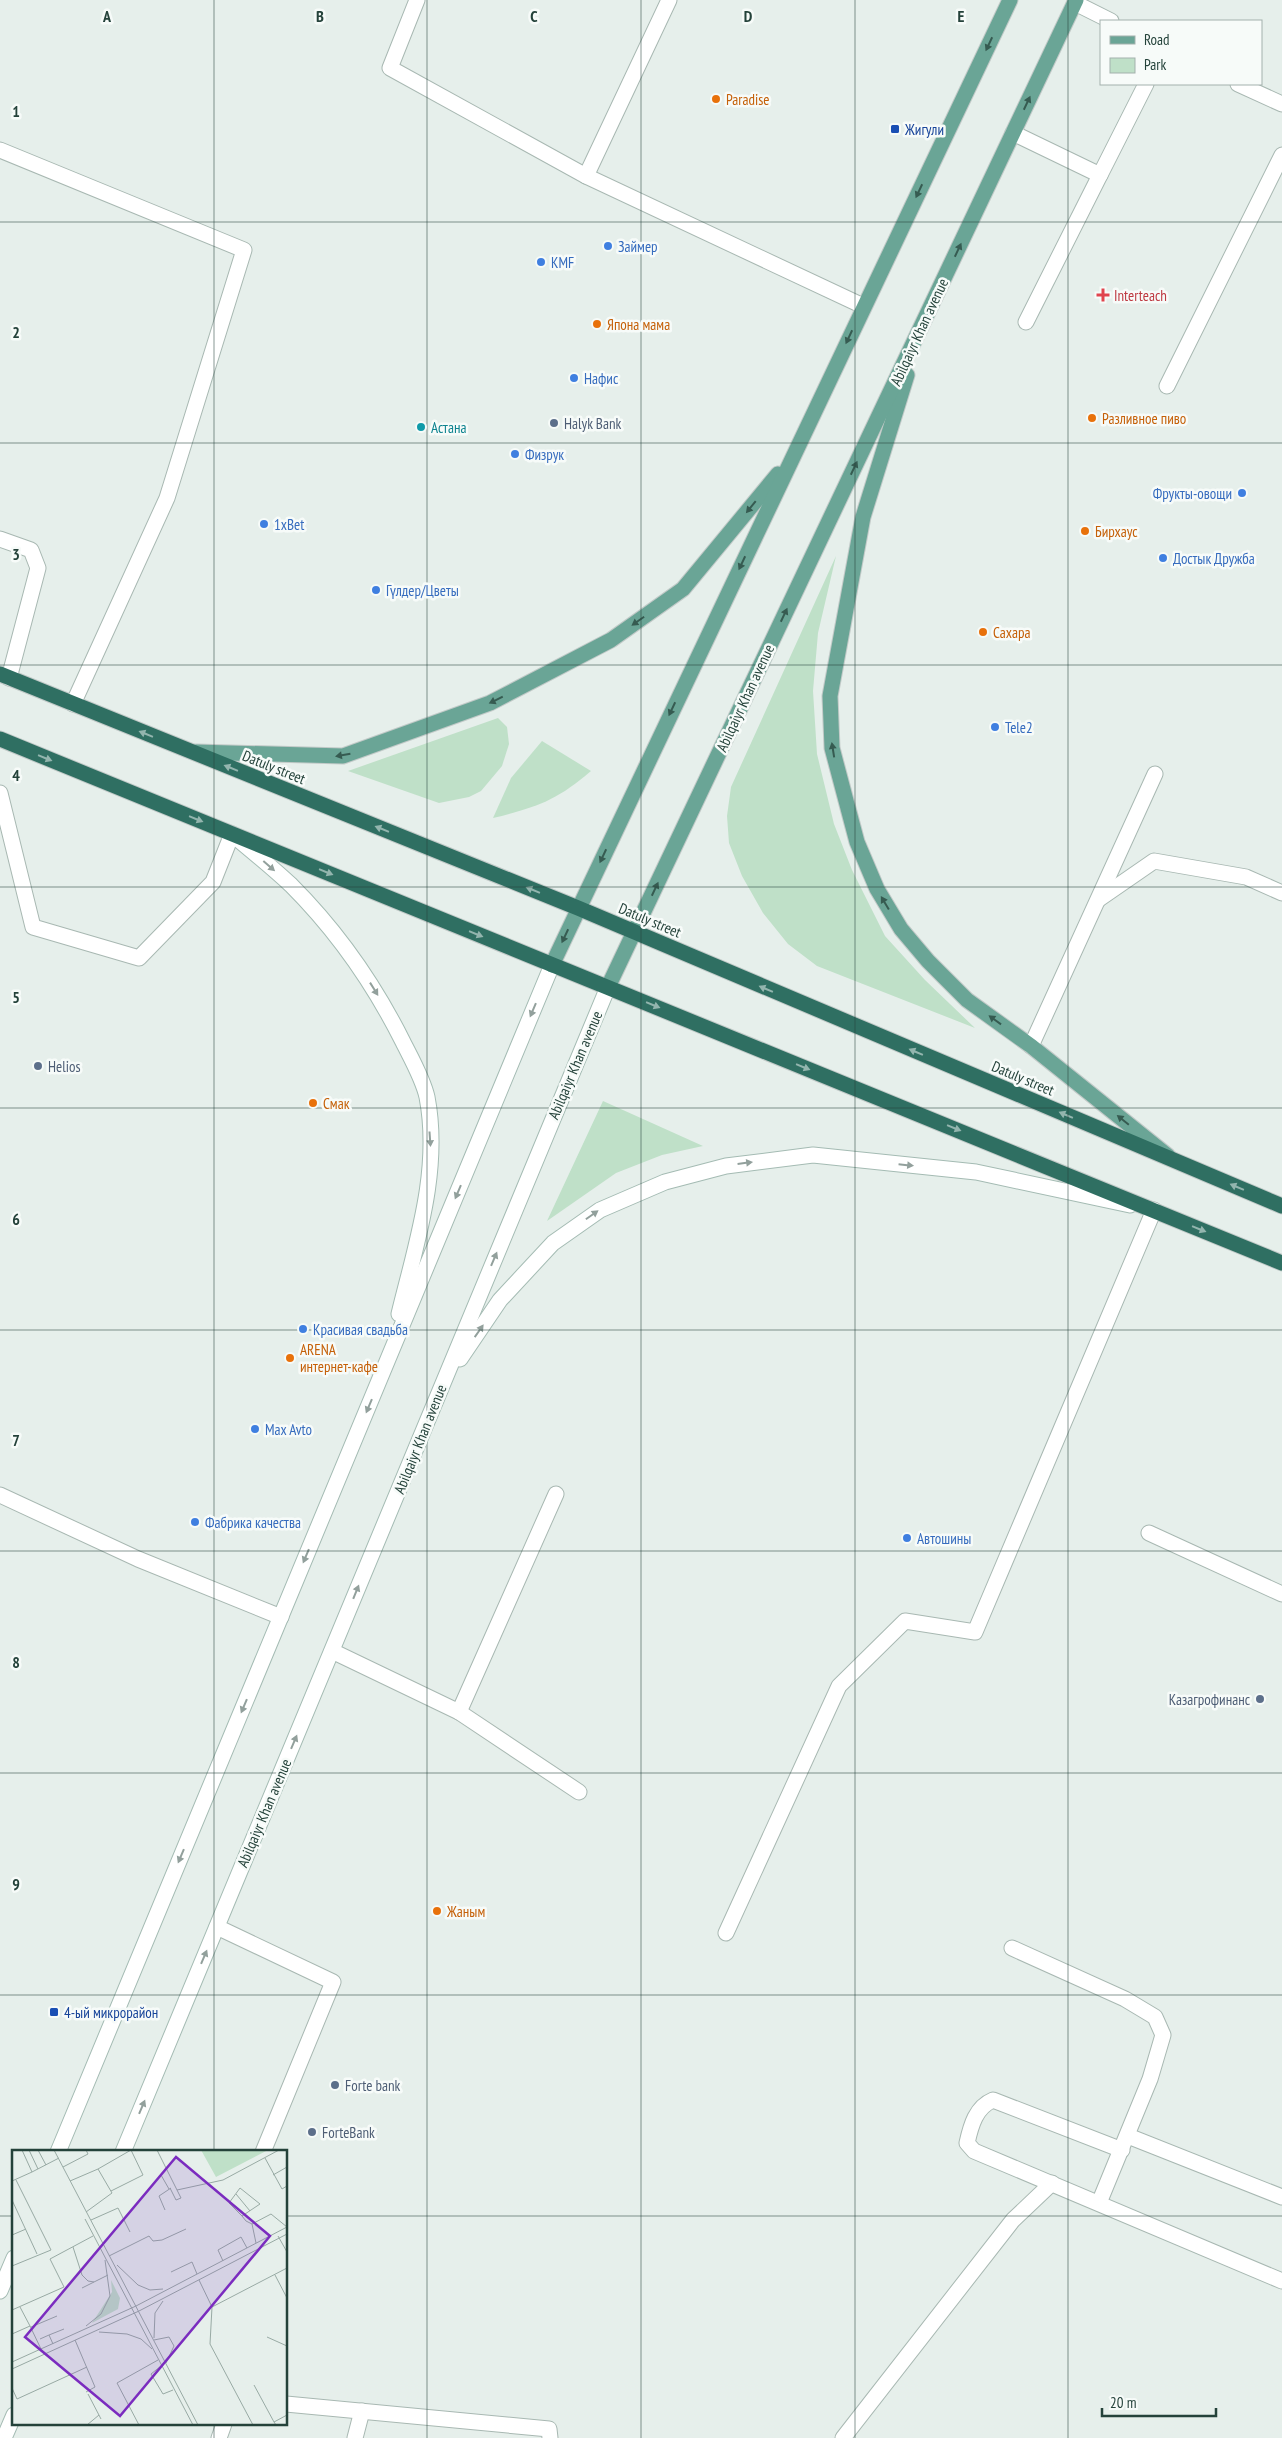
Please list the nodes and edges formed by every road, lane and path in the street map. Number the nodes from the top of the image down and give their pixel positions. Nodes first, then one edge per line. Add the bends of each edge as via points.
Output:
1 (417, 0) edge
2 (669, 0) edge
3 (1010, 0) edge
4 (1075, 2) edge
5 (1109, 20) edge
6 (1145, 85) edge
7 (1240, 85) edge
8 (1282, 104) edge
9 (1013, 133) junction
10 (0, 150) edge
11 (1282, 155) edge
12 (1100, 175) junction
13 (586, 176) junction
14 (864, 306) junction
15 (1026, 322) dead end
16 (922, 326) junction
17 (1167, 386) dead end
18 (793, 455) junction
19 (0, 539) edge
20 (4, 676) edge
21 (73, 704) junction
22 (0, 739) edge
23 (192, 752) junction
24 (1155, 774) dead end
25 (0, 793) edge
26 (232, 834) junction
27 (1282, 893) edge
28 (1098, 899) junction
29 (578, 908) junction
30 (634, 933) junction
31 (552, 964) junction
32 (608, 987) junction
33 (1031, 1046) junction
34 (1175, 1161) junction
35 (1282, 1206) edge
36 (1154, 1210) junction
37 (1282, 1263) edge
38 (387, 1361) junction
39 (442, 1385) junction
40 (556, 1494) dead end
41 (0, 1495) edge
42 (1149, 1533) dead end
43 (1282, 1594) edge
44 (281, 1617) junction
45 (332, 1651) junction
46 (459, 1712) junction
47 (579, 1792) dead end
48 (216, 1927) junction
49 (726, 1933) dead end
50 (1012, 1948) dead end
51 (1125, 2143) junction
52 (59, 2150) edge
53 (124, 2150) edge
54 (263, 2150) edge
55 (1052, 2183) junction
56 (1282, 2197) edge
57 (1099, 2203) junction
58 (12, 2263) edge
59 (1282, 2281) edge
60 (0, 2292) edge
61 (288, 2404) edge
62 (362, 2411) junction
63 (12, 2420) edge
64 (223, 2426) edge
65 (4, 2438) edge
66 (219, 2438) edge
67 (355, 2438) edge
68 (550, 2438) edge
69 (843, 2438) edge

1 - 13 main road via 390,68
2 - 13 main road
3 -> 14 main road
4 - 5 main road
9 -> 4 main road, Abilqaiyr Khan avenue
6 - 12 main road
7 - 8 main road
9 - 12 main road
16 -> 9 main road, Abilqaiyr Khan avenue
10 - 21 main road via 244,250 167,498
11 - 17 main road
12 - 15 main road
13 - 14 main road
14 -> 18 main road
30 -> 16 main road, Abilqaiyr Khan avenue
33 -> 16 main road via 967,1000 900,929 877,889 857,842 832,748 830,696 863,518
18 -> 23 main road via 683,589 611,640 490,703 343,756
18 -> 29 main road
19 - 20 main road via 31,550 38,568
20 - 21 highway, Datuly street
23 -> 21 highway, Datuly street
22 -> 26 highway
29 -> 23 highway, Datuly street
24 - 28 main road
25 - 26 main road via 33,927 139,958 213,882
26 -> 31 highway
26 -> 38 main road via 290,885 330,926 389,1014 427,1096 430,1148 426,1206
27 - 28 main road via 1246,877 1154,861
28 - 33 main road
29 - 30 highway, Datuly street
29 -> 31 main road
30 - 32 main road, Abilqaiyr Khan avenue
34 -> 30 highway, Datuly street
31 - 32 highway
31 -> 38 main road
32 -> 36 highway
39 -> 32 main road, Abilqaiyr Khan avenue
34 -> 33 main road
35 -> 34 highway, Datuly street
36 -> 37 highway
39 -> 36 main road via 500,1300 553,1243 600,1210 665,1182 726,1166 814,1156 957,1170
36 - 49 main road via 976,1632 905,1621 839,1686
38 -> 44 main road
45 -> 39 main road, Abilqaiyr Khan avenue
40 - 46 main road
41 - 44 main road via 138,1559
42 - 43 main road
44 -> 52 main road
45 - 46 main road
48 -> 45 main road, Abilqaiyr Khan avenue
46 - 47 main road
53 -> 48 main road, Abilqaiyr Khan avenue
48 - 54 main road via 333,1982
50 - 51 main road via 1125,1999 1155,2017 1163,2035
51 - 55 main road via 993,2100 983,2104 970,2126 967,2143 974,2151
51 - 56 main road
51 - 57 main road
55 - 57 main road
55 - 69 main road via 1013,2220
57 - 59 main road
58 - 60 main road
61 - 62 main road
62 - 67 main road
62 - 68 main road via 549,2429
63 - 65 main road
64 - 66 main road

